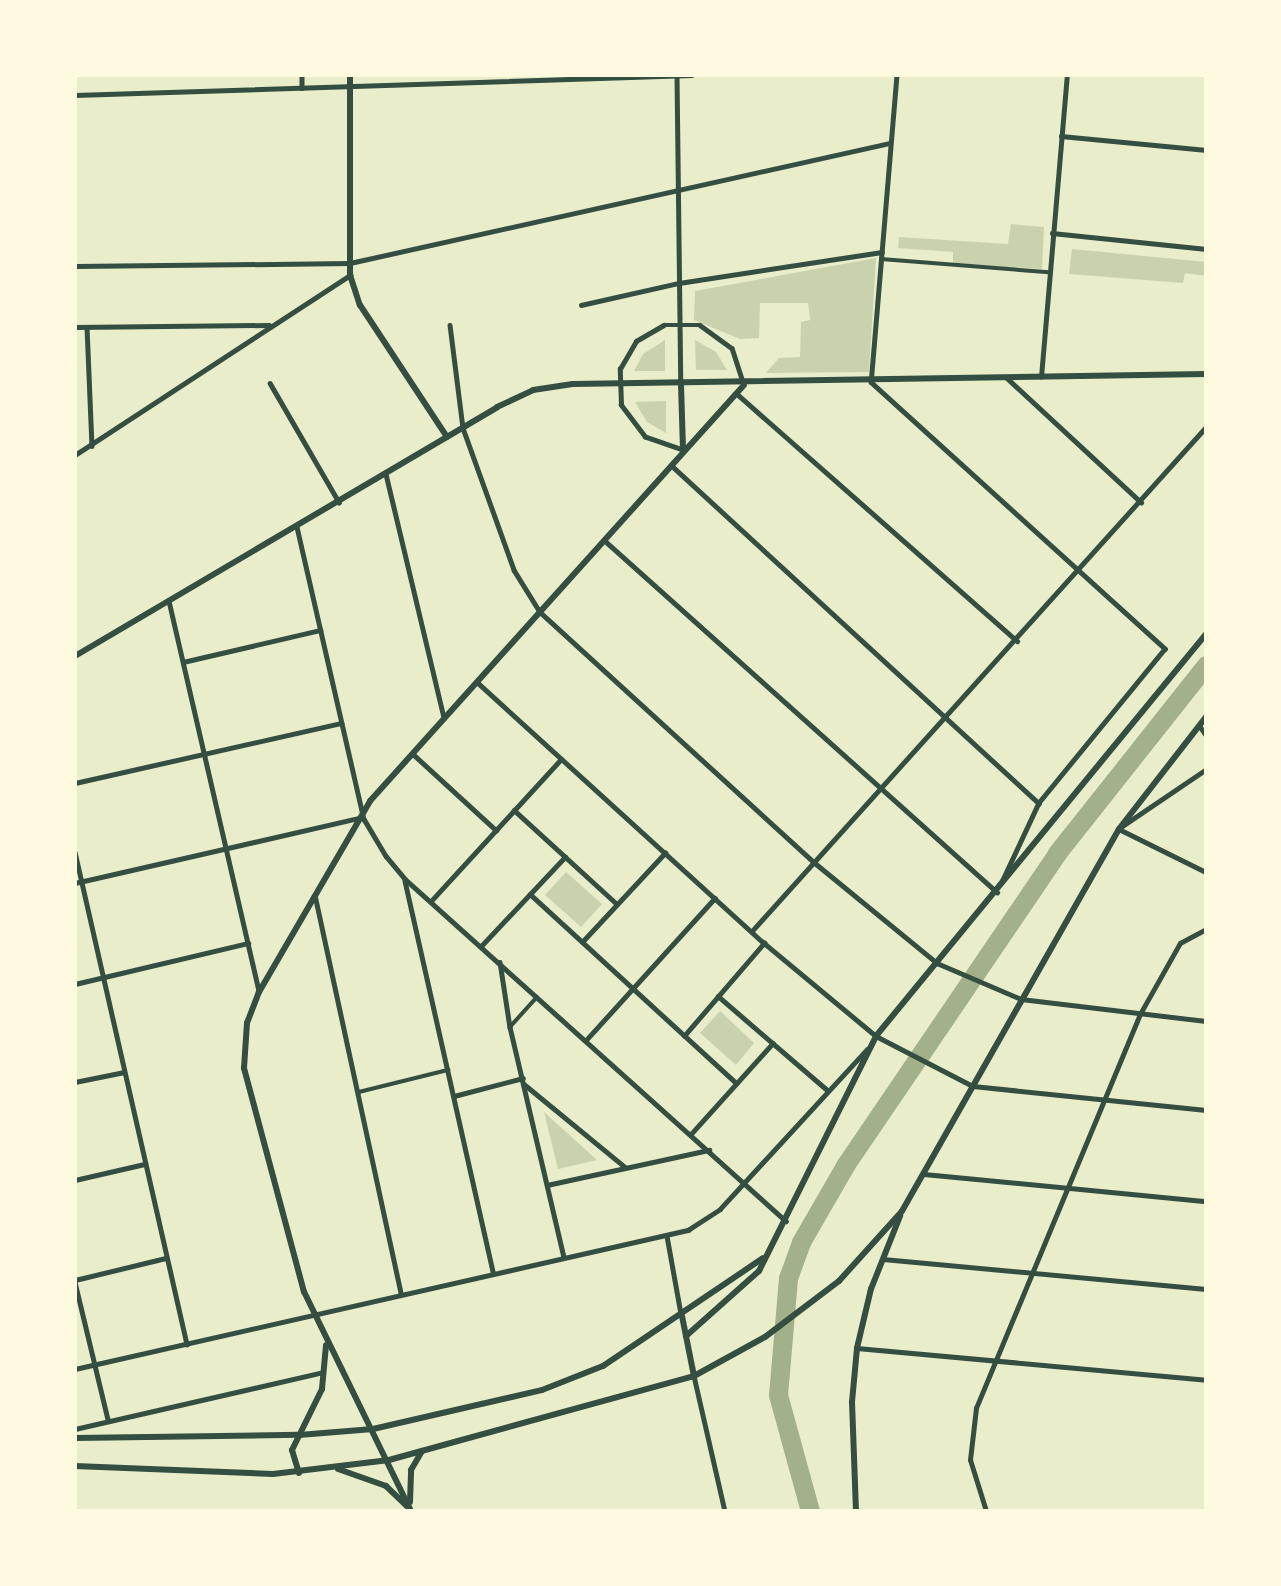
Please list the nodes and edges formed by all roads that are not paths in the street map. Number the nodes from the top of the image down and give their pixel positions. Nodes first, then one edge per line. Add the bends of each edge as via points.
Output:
1 (302, 75) edge
2 (350, 75) edge
3 (677, 75) edge
4 (692, 75) edge
5 (897, 75) edge
6 (1067, 75) edge
7 (350, 87) junction
8 (302, 89) junction
9 (75, 95) edge
10 (1062, 136) junction
11 (890, 143) junction
12 (1206, 150) edge
13 (679, 187) junction
14 (1052, 233) junction
15 (1206, 249) edge
16 (882, 252) junction
17 (881, 259) junction
18 (350, 263) junction
19 (75, 266) edge
20 (1048, 272) junction
21 (350, 275) junction
22 (679, 283) junction
23 (580, 305) dead end
24 (680, 323) junction
25 (270, 325) junction
26 (450, 325) dead end
27 (75, 327) edge
28 (87, 327) junction
29 (1206, 374) edge
30 (1041, 377) junction
31 (1007, 378) junction
32 (871, 382) junction
33 (270, 383) dead end
34 (618, 385) junction
35 (681, 385) junction
36 (744, 385) junction
37 (736, 393) junction
38 (1206, 427) edge
39 (463, 428) junction
40 (447, 437) junction
41 (92, 446) junction
42 (683, 450) junction
43 (75, 454) edge
44 (671, 466) junction
45 (386, 474) junction
46 (339, 502) junction
47 (1142, 502) junction
48 (297, 527) junction
49 (604, 540) junction
50 (1078, 573) junction
51 (169, 601) junction
52 (540, 612) junction
53 (320, 630) junction
54 (1206, 634) edge
55 (1017, 641) junction
56 (75, 656) edge
57 (183, 662) junction
58 (477, 682) junction
59 (947, 716) junction
60 (1206, 716) edge
61 (444, 719) junction
62 (341, 723) junction
63 (1199, 725) junction
64 (1206, 735) edge
65 (204, 753) junction
66 (413, 754) junction
67 (561, 759) junction
68 (1206, 770) edge
69 (75, 783) edge
70 (881, 789) junction
71 (1039, 803) junction
72 (514, 810) junction
73 (360, 815) junction
74 (1119, 829) junction
75 (496, 830) junction
76 (226, 848) junction
77 (75, 852) edge
78 (665, 853) junction
79 (565, 857) junction
80 (815, 863) junction
81 (1206, 872) edge
82 (405, 879) junction
83 (82, 881) junction
84 (75, 883) edge
85 (1004, 884) junction
86 (997, 892) junction
87 (315, 894) junction
88 (530, 894) junction
89 (715, 898) junction
90 (432, 901) junction
91 (617, 904) junction
92 (1206, 929) edge
93 (752, 931) junction
94 (582, 942) junction
95 (248, 943) junction
96 (764, 943) junction
97 (482, 945) junction
98 (500, 961) junction
99 (937, 963) junction
100 (103, 977) junction
101 (75, 984) edge
102 (632, 988) junction
103 (259, 992) junction
104 (538, 996) junction
105 (718, 996) junction
106 (1021, 999) junction
107 (1140, 1014) junction
108 (1206, 1021) edge
109 (510, 1027) junction
110 (684, 1035) junction
111 (876, 1036) junction
112 (587, 1039) junction
113 (773, 1043) junction
114 (867, 1049) junction
115 (448, 1070) junction
116 (124, 1072) junction
117 (523, 1081) junction
118 (75, 1083) edge
119 (736, 1083) junction
120 (973, 1086) junction
121 (826, 1089) junction
122 (359, 1093) junction
123 (454, 1096) junction
124 (1105, 1101) junction
125 (1206, 1110) edge
126 (691, 1134) junction
127 (709, 1150) junction
128 (145, 1164) junction
129 (626, 1168) junction
130 (924, 1174) junction
131 (75, 1180) edge
132 (744, 1182) junction
133 (547, 1185) junction
134 (1068, 1187) junction
135 (1206, 1201) edge
136 (902, 1211) junction
137 (787, 1222) junction
138 (667, 1236) junction
139 (564, 1257) junction
140 (764, 1257) junction
141 (166, 1258) junction
142 (883, 1259) junction
143 (494, 1272) junction
144 (1031, 1273) junction
145 (75, 1281) edge
146 (1206, 1289) edge
147 (401, 1294) junction
148 (312, 1314) junction
149 (682, 1316) junction
150 (686, 1336) junction
151 (326, 1343) junction
152 (187, 1344) junction
153 (857, 1348) junction
154 (993, 1362) junction
155 (94, 1365) junction
156 (75, 1369) edge
157 (324, 1372) junction
158 (694, 1376) junction
159 (1206, 1380) edge
160 (108, 1419) junction
161 (75, 1429) edge
162 (373, 1429) junction
163 (299, 1435) junction
164 (75, 1438) edge
165 (422, 1451) junction
166 (389, 1460) junction
167 (75, 1466) edge
168 (336, 1469) junction
169 (299, 1473) junction
170 (411, 1511) edge
171 (725, 1511) edge
172 (856, 1511) edge
173 (986, 1511) edge

1 - 8 street
2 - 7 street
3 - 4 street
3 - 7 street
3 - 13 street
5 - 11 street
6 - 10 street
7 - 8 street
7 - 18 street
8 - 9 street
10 - 12 street
10 - 14 street
11 - 13 street
11 - 16 street
13 - 18 street
13 - 22 street
14 - 15 street
14 - 20 street
16 - 17 street
16 - 22 street
17 - 20 street
17 - 32 street
18 - 19 street
18 - 21 street
20 - 30 street
21 - 25 street
21 - 40 street via 360,305
22 - 23 street
22 - 24 street
24 - 34 street via 649,331 636,341 626,354
24 - 35 street
24 - 36 street via 718,334 737,357
25 - 28 street
25 - 41 street
26 - 39 street
27 - 28 street
28 - 41 street
29 - 30 street
30 - 31 street
31 - 32 street
31 - 47 street
32 - 36 street
32 - 50 street
33 - 46 street
34 - 35 street
34 - 39 street via 533,390
34 - 42 street via 630,423 645,437
35 - 36 street
35 - 42 street
36 - 37 street
37 - 42 street
37 - 55 street
38 - 47 street
39 - 40 street
39 - 52 street via 514,569
40 - 45 street
41 - 43 street
42 - 44 street
44 - 49 street
44 - 59 street
45 - 46 street
45 - 61 street
46 - 48 street
47 - 50 street
48 - 51 street
48 - 53 street
49 - 52 street
49 - 70 street
50 - 55 street
50 - 71 street via 1164,647 1164,655
51 - 56 street
51 - 57 street
52 - 58 street
52 - 80 street
53 - 57 street
53 - 62 street
54 - 85 street
55 - 59 street
57 - 65 street
58 - 61 street
58 - 67 street
59 - 70 street
59 - 71 street
60 - 63 street
61 - 66 street
62 - 65 street
62 - 73 street
63 - 64 street
63 - 74 street
65 - 69 street
65 - 76 street
66 - 73 street
66 - 75 street
67 - 72 street
67 - 78 street
68 - 74 street
70 - 80 street
70 - 86 street
71 - 85 street via 1006,866
72 - 75 street
72 - 79 street
73 - 76 street
73 - 82 street
73 - 87 street
74 - 81 street
74 - 106 street
75 - 90 street
76 - 83 street
76 - 95 street
77 - 83 street
78 - 89 street
78 - 91 street
79 - 88 street
79 - 91 street
80 - 93 street
80 - 99 street
82 - 90 street
82 - 115 street
83 - 84 street
83 - 100 street
85 - 86 street
86 - 99 street
87 - 103 street
87 - 122 street
88 - 94 street
88 - 97 street
89 - 93 street
89 - 102 street
90 - 97 street
91 - 94 street
92 - 107 street via 1180,943
93 - 96 street
94 - 102 street
95 - 100 street
95 - 103 street
96 - 105 street
96 - 111 street
97 - 98 street
98 - 104 street
98 - 109 street
99 - 106 street
99 - 111 street
100 - 101 street
100 - 116 street
102 - 110 street
102 - 112 street
103 - 148 street via 243,1037 244,1068
104 - 109 street
104 - 112 street
105 - 110 street
105 - 113 street
106 - 107 street
106 - 120 street
107 - 108 street
107 - 124 street
109 - 117 street
110 - 119 street
111 - 114 street
111 - 120 street
112 - 126 street
113 - 119 street
113 - 121 street
114 - 121 street
114 - 137 street
115 - 122 street
115 - 123 street
116 - 118 street
116 - 128 street
117 - 123 street
117 - 129 street
117 - 133 street
119 - 126 street
120 - 124 street
120 - 130 street
121 - 132 street
122 - 147 street
123 - 143 street
124 - 125 street
124 - 134 street
126 - 127 street
127 - 129 street
127 - 132 street
128 - 131 street
128 - 141 street
129 - 133 street
130 - 134 street
130 - 136 street
132 - 137 street
132 - 138 street via 708,1220
133 - 139 street
134 - 135 street
134 - 144 street
136 - 142 street
136 - 158 street via 813,1304
137 - 140 street
138 - 139 street
138 - 149 street
139 - 143 street
140 - 149 street
140 - 150 street via 748,1283
141 - 145 street
141 - 152 street
142 - 144 street
142 - 153 street
143 - 147 street
144 - 146 street
144 - 154 street
145 - 155 street
147 - 148 street
148 - 151 street
148 - 152 street
149 - 150 street
149 - 162 street via 571,1382
150 - 158 street
151 - 157 street
151 - 162 street
152 - 155 street
153 - 154 street
153 - 172 street via 852,1402
154 - 159 street
154 - 173 street via 969,1441 974,1481
155 - 156 street
155 - 160 street
157 - 160 street
157 - 163 street via 318,1401
158 - 165 street
158 - 171 street
160 - 161 street
162 - 163 street
162 - 166 street
163 - 164 street
163 - 169 street via 291,1455
165 - 166 street
165 - 170 street via 409,1482
166 - 168 street
166 - 170 street
167 - 169 street
168 - 169 street
168 - 170 street via 386,1486

